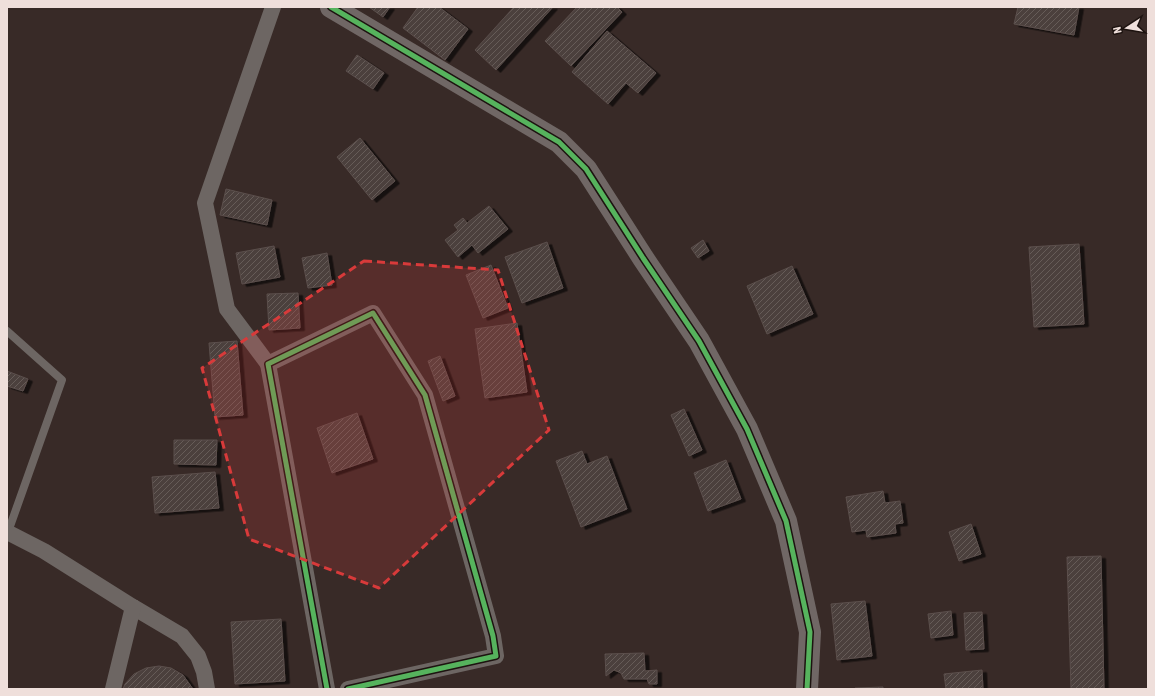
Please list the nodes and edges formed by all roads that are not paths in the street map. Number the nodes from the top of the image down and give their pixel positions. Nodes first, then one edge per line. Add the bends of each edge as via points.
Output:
1 (273, 7) edge
2 (331, 7) edge
3 (7, 331) edge
4 (268, 364) junction
5 (8, 532) edge
6 (133, 607) junction
7 (113, 689) edge
8 (207, 689) edge
9 (327, 689) edge
10 (348, 689) edge
11 (807, 689) edge

1 - 4 street via 205,203 227,309
2 - 11 street via 559,142 586,169 699,341 746,429 786,521 810,632
3 - 5 lane via 62,380
4 - 9 street
4 - 10 street via 373,313 425,395 493,636 496,656
5 - 6 street via 44,551
6 - 7 street
6 - 8 street via 182,636 198,656

